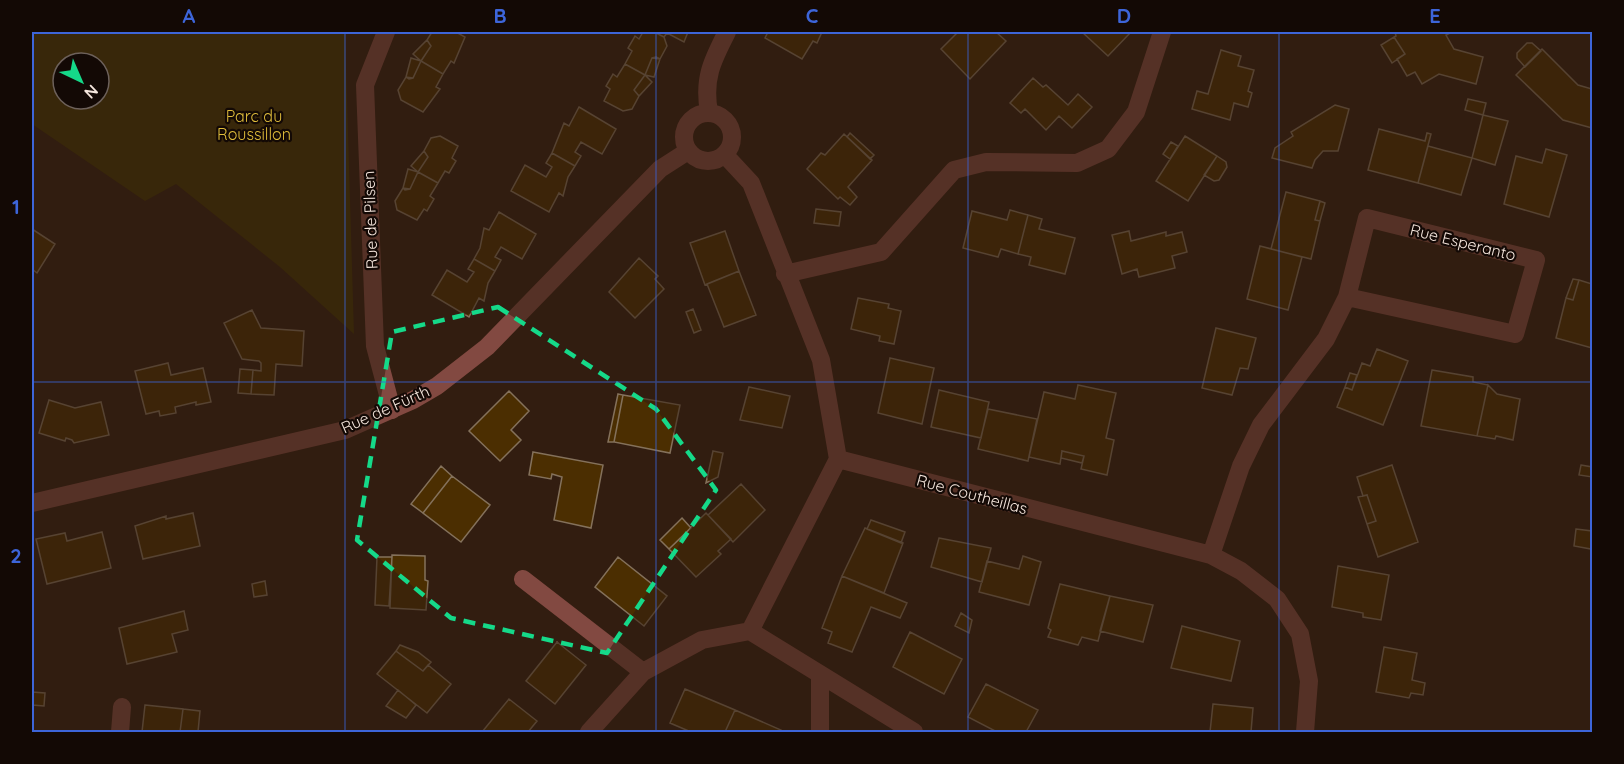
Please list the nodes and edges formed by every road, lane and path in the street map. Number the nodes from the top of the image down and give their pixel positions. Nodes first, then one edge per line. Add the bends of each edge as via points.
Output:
1 (386, 32) edge
2 (727, 32) edge
3 (1162, 32) edge
4 (709, 112) junction
5 (688, 151) junction
6 (725, 155) junction
7 (785, 274) junction
8 (1347, 297) junction
9 (392, 410) junction
10 (838, 459) junction
11 (32, 503) edge
12 (1211, 555) junction
13 (523, 579) dead end
14 (750, 631) junction
15 (643, 672) junction
16 (820, 675) junction
17 (122, 707) dead end
18 (120, 732) edge
19 (589, 732) edge
20 (820, 732) edge
21 (915, 732) edge
22 (1305, 732) edge

1 - 9 street, Rue de Pilsen via 365,85 375,346
2 - 4 street via 711,63 705,92
3 - 7 street via 1136,112 1108,149 1077,163 986,162 954,170 881,252
4 - 5 street via 696,115 687,125 684,138
4 - 6 street via 729,123 733,134
5 - 6 street via 705,161
5 - 9 street, Rue de Fürth via 660,169 487,347 437,386
6 - 7 street via 751,183
7 - 10 street via 820,360
8 - 8 street, Rue Esperanto via 1515,334 1536,260 1367,218
8 - 12 street, Rue Esperanto via 1326,339 1261,425 1241,466
9 - 11 street, Rue de Fürth via 345,430
10 - 12 street, Rue Coutheillas
10 - 14 street
12 - 22 street, Rue Coutheillas via 1241,571 1278,599 1300,634 1309,681
13 - 15 street
14 - 15 street via 702,640
14 - 16 street
15 - 19 street
16 - 20 street
16 - 21 street
17 - 18 street

